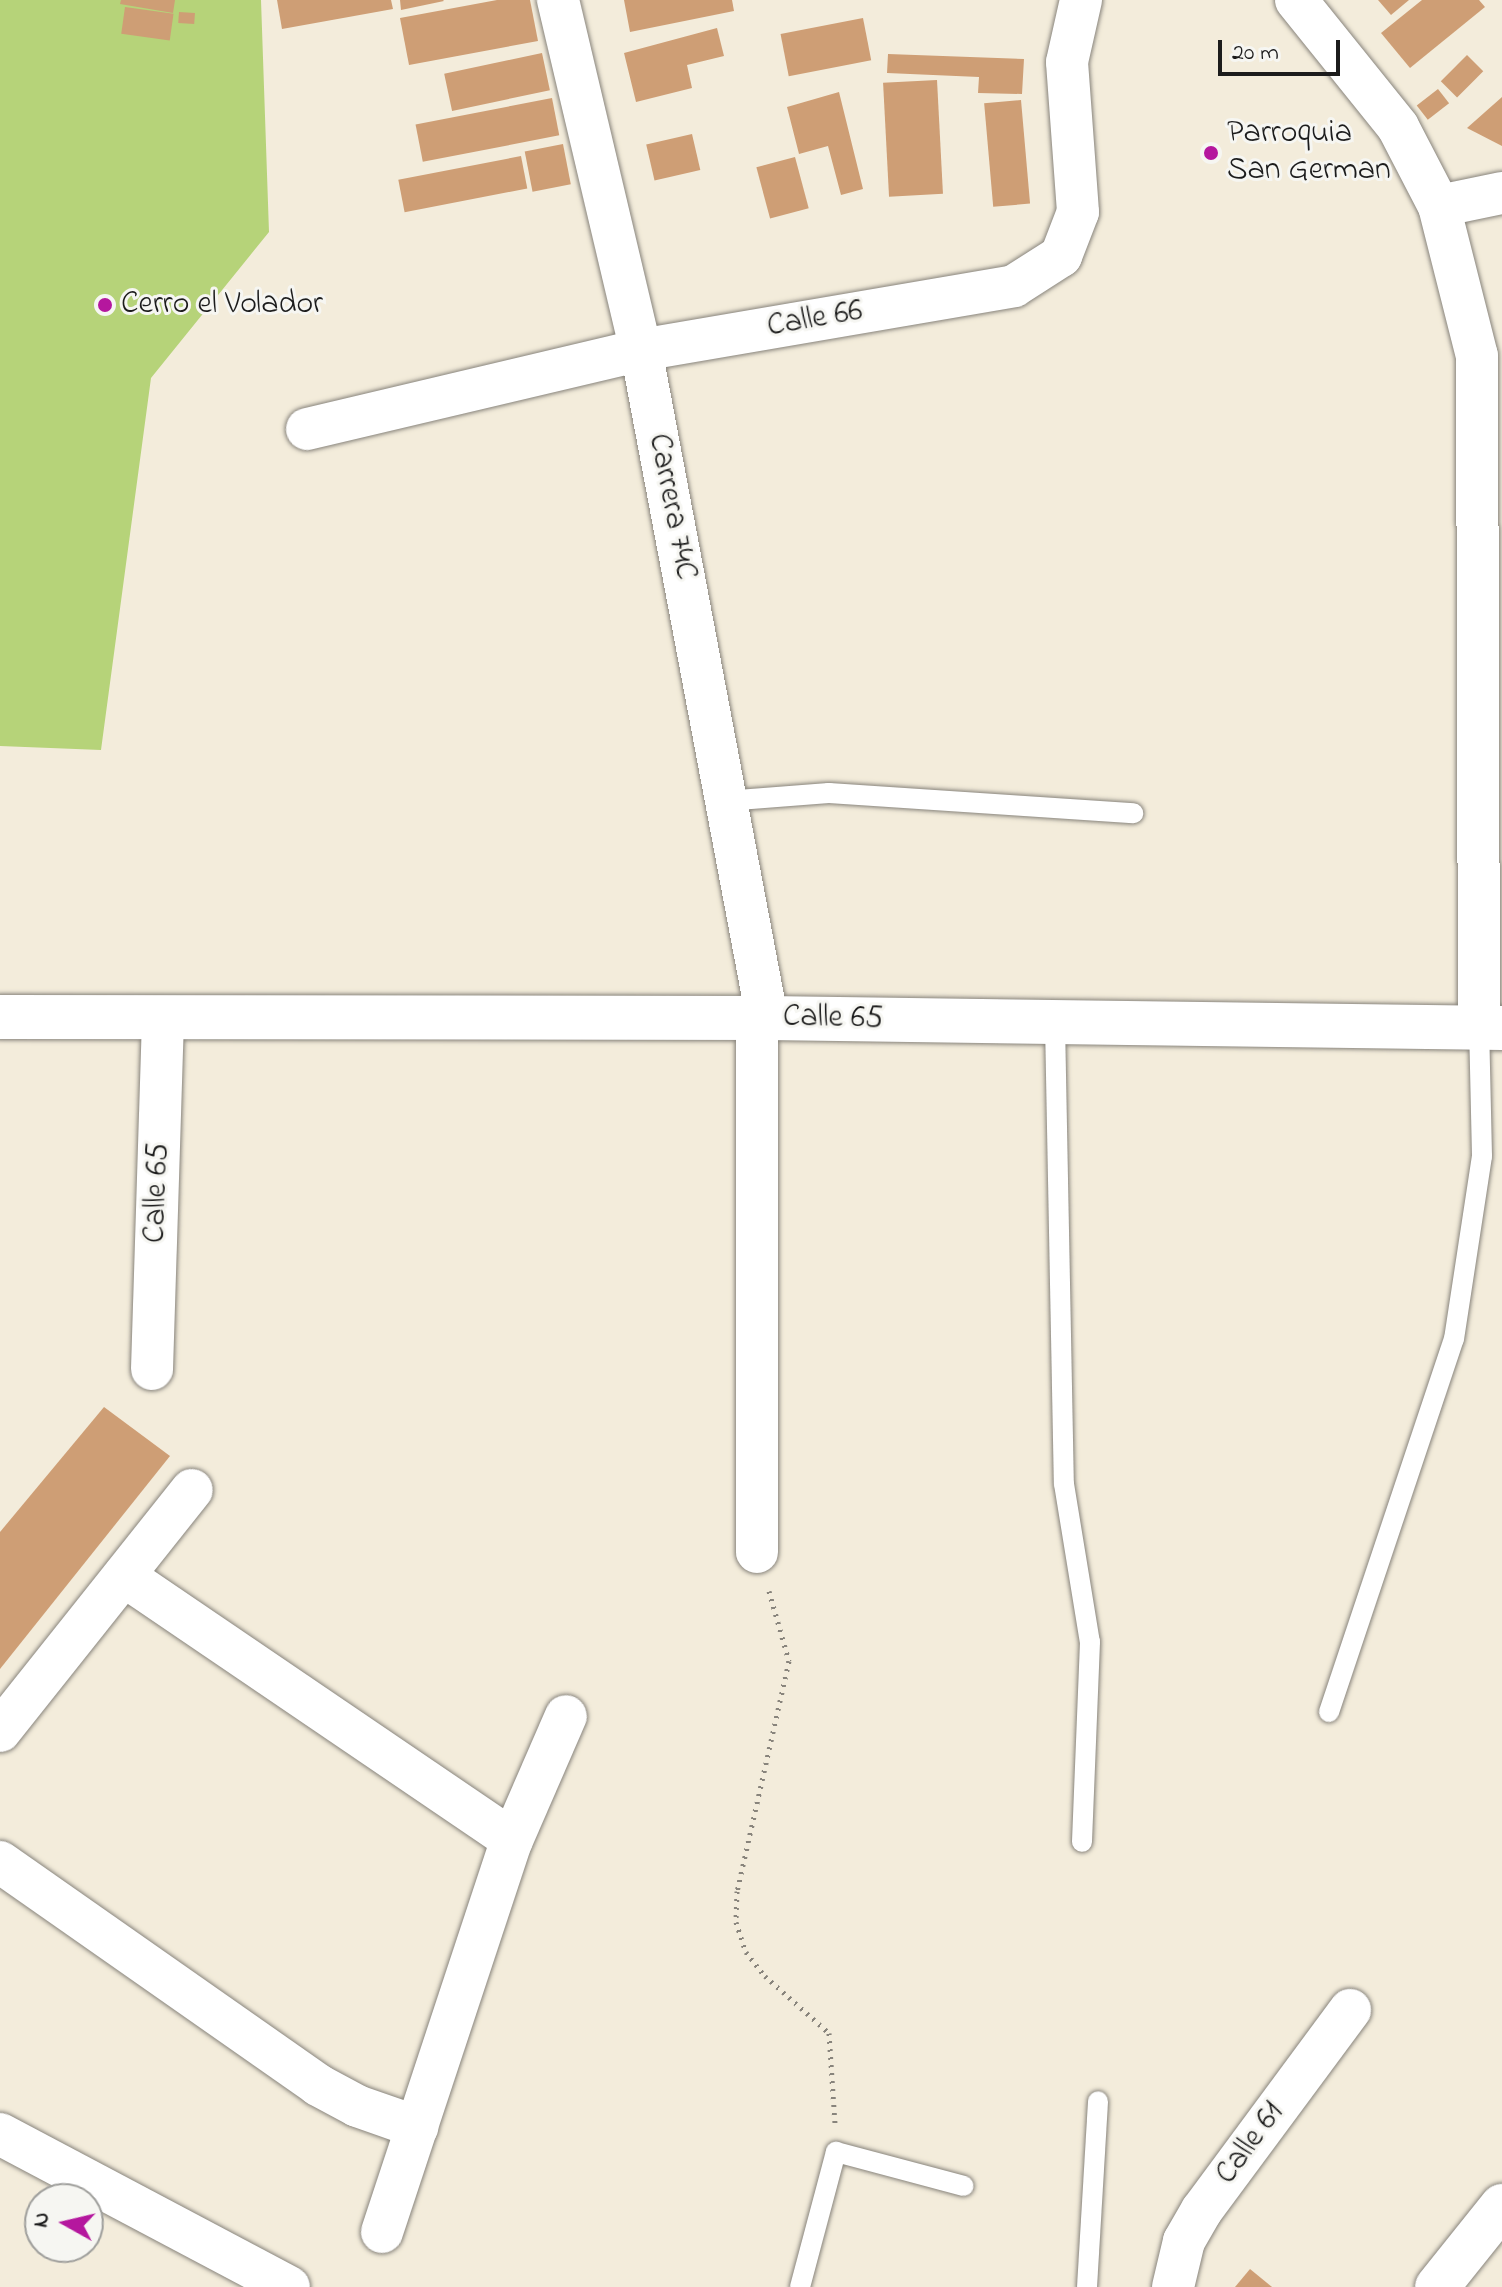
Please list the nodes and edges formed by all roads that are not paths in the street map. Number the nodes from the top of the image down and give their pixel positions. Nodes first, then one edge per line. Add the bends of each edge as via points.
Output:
1 (558, 0) edge
2 (1081, 0) edge
3 (1296, 0) edge
4 (1502, 193) edge
5 (1439, 206) junction
6 (641, 350) junction
7 (307, 429) dead end
8 (725, 801) junction
9 (1133, 813) dead end
10 (0, 1017) edge
11 (163, 1018) junction
12 (762, 1019) junction
13 (1055, 1023) junction
14 (1491, 1028) edge
15 (152, 1369) dead end
16 (192, 1490) dead end
17 (757, 1552) road end
18 (124, 1576) junction
19 (1329, 1712) dead end
20 (566, 1716) dead end
21 (0, 1731) edge
22 (512, 1840) junction
23 (1082, 1842) dead end
24 (4, 1875) edge
25 (1350, 2010) dead end
26 (1098, 2101) dead end
27 (417, 2127) junction
28 (0, 2134) edge
29 (964, 2186) dead end
30 (1502, 2206) edge
31 (382, 2232) dead end
32 (289, 2287) edge
33 (800, 2287) edge
34 (1087, 2287) edge
35 (1173, 2287) edge
36 (1437, 2287) edge

1 - 6 street, Carrera 74C
2 - 6 street, Calle 66 via 1067,62 1078,212 1061,256 1014,286
3 - 5 street via 1398,127
4 - 5 street
5 - 14 street via 1477,356
6 - 7 street, Calle 66
6 - 8 street, Carrera 74C
8 - 9 lane via 829,793
8 - 12 street, Carrera 74C
10 - 11 main road, Calle 65
11 - 12 main road, Calle 65
11 - 15 street, Calle 65
12 - 13 main road, Calle 65
12 - 17 street, Carrera 74C
13 - 14 main road, Calle 65
13 - 23 lane via 1064,1484 1090,1642
14 - 19 lane via 1482,1156 1454,1339
16 - 18 street
18 - 21 street
18 - 22 street
20 - 22 street
22 - 27 street
24 - 27 street via 318,2085 357,2106
25 - 35 street, Calle 61 via 1202,2210 1184,2241
26 - 34 lane
27 - 31 street
28 - 32 street
29 - 33 lane via 836,2152
30 - 36 main road

